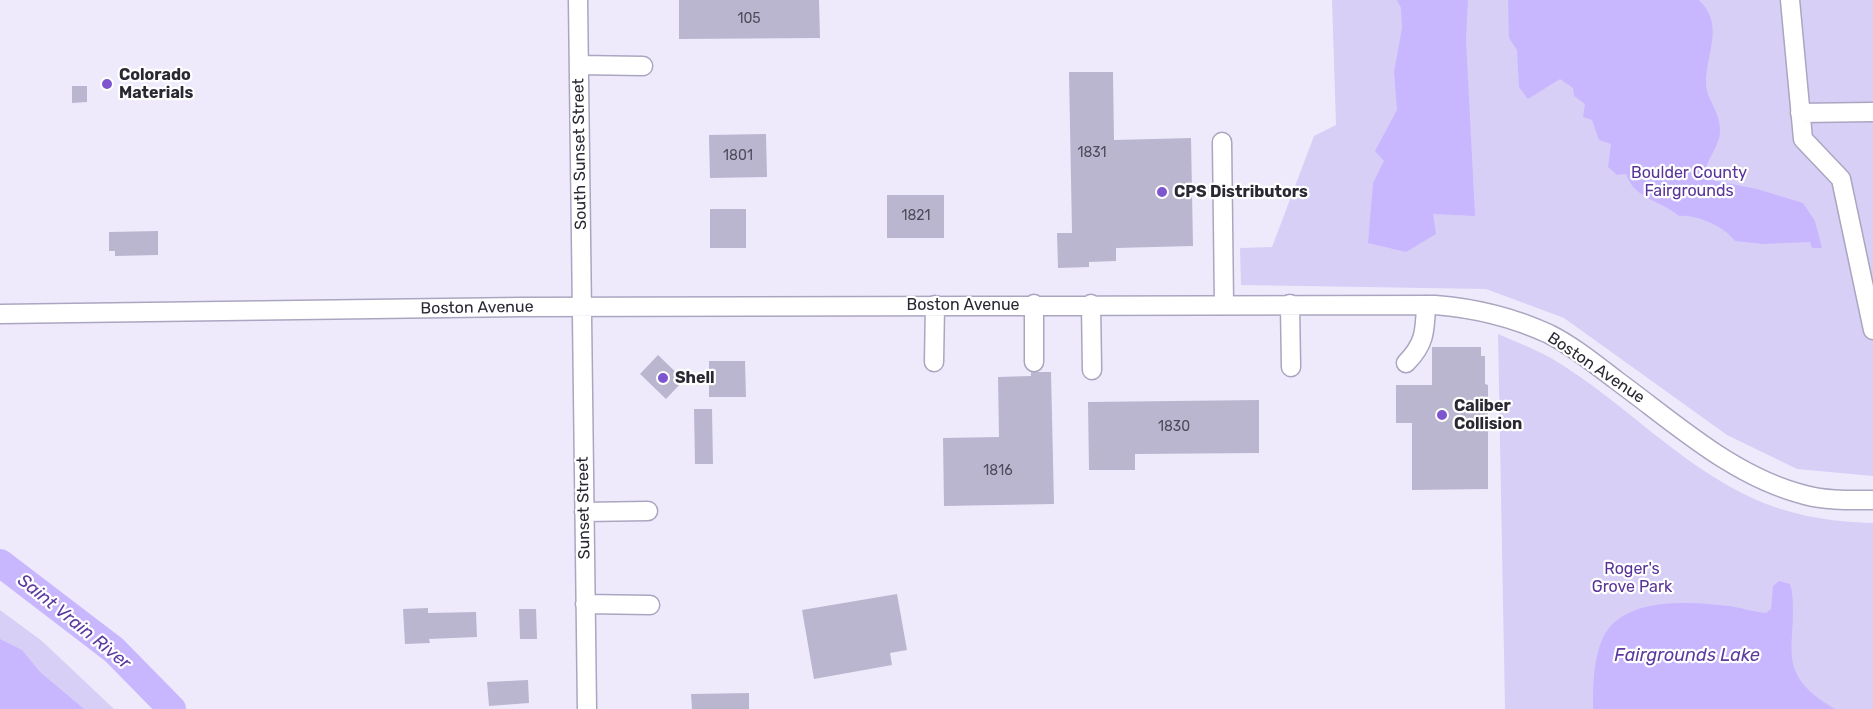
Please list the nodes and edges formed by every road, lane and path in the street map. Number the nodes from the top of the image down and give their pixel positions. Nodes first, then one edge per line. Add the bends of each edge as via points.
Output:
1 (578, 0) edge
2 (1790, 0) edge
3 (579, 66) junction
4 (643, 66) dead end
5 (1873, 112) edge
6 (1800, 113) junction
7 (1222, 142) dead end
8 (0, 304) edge
9 (1034, 304) junction
10 (1091, 304) junction
11 (1224, 304) junction
12 (1290, 304) junction
13 (935, 305) junction
14 (1426, 305) junction
15 (582, 308) junction
16 (1871, 308) edge
17 (0, 314) edge
18 (1873, 330) edge
19 (934, 362) dead end
20 (1034, 362) dead end
21 (1406, 363) dead end
22 (1291, 367) dead end
23 (1092, 370) dead end
24 (1873, 500) edge
25 (648, 511) dead end
26 (584, 512) junction
27 (585, 604) junction
28 (650, 605) dead end
29 (587, 709) edge

1 - 3 street, South Sunset Street
2 - 6 street
3 - 4 street
3 - 15 street, South Sunset Street
5 - 6 street
6 - 16 street via 1803,139 1841,179
7 - 11 street
8 - 17 street
9 - 10 street, Boston Avenue
9 - 13 street, Boston Avenue
9 - 20 street
10 - 11 street, Boston Avenue
10 - 23 street
11 - 12 street, Boston Avenue
12 - 14 street, Boston Avenue
12 - 22 street
13 - 15 street, Boston Avenue
13 - 19 street
14 - 21 street via 1419,350
14 - 24 street, Boston Avenue via 1473,308 1550,334 1724,460 1759,480 1806,496
15 - 17 street, Boston Avenue
15 - 26 street, Sunset Street
16 - 18 street
25 - 26 street
26 - 27 street, Sunset Street
27 - 28 street
27 - 29 street, Sunset Street

